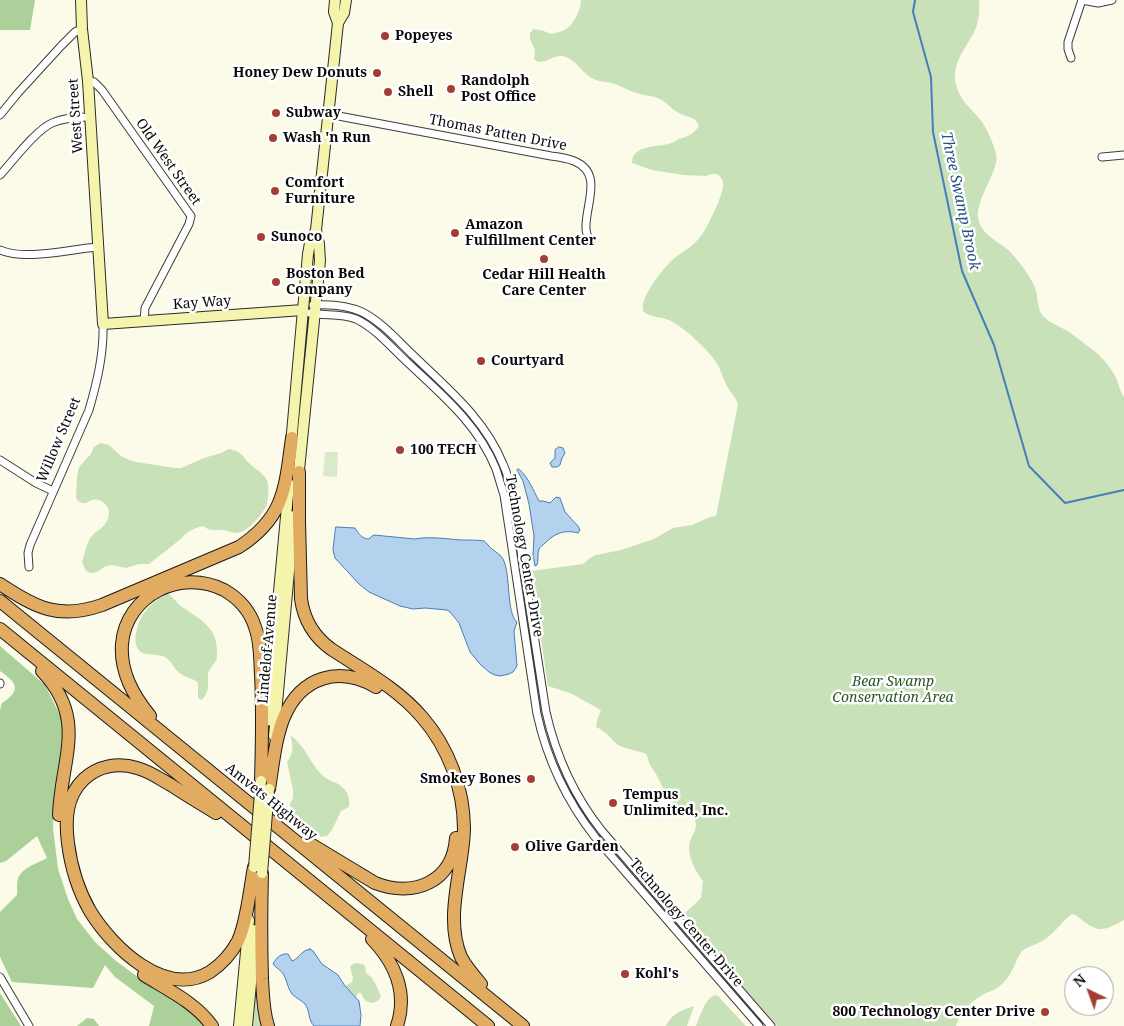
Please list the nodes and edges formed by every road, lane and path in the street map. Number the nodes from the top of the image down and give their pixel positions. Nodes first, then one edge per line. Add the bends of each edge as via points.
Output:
1 (81, 0) edge
2 (335, 0) edge
3 (346, 0) edge
4 (1082, 0) edge
5 (1112, 0) edge
6 (338, 23) junction
7 (82, 29) junction
8 (1071, 58) dead end
9 (88, 81) junction
10 (328, 114) junction
11 (0, 115) edge
12 (90, 117) junction
13 (1124, 155) edge
14 (1102, 157) dead end
15 (0, 175) edge
16 (316, 230) junction
17 (97, 231) joint
18 (591, 242) dead end
19 (98, 247) junction
20 (0, 250) edge
21 (315, 309) junction
22 (303, 310) junction
23 (144, 321) junction
24 (103, 324) junction
25 (292, 438) junction
26 (0, 460) edge
27 (299, 472) junction
28 (53, 492) junction
29 (29, 567) dead end
30 (0, 584) edge
31 (0, 601) edge
32 (0, 630) edge
33 (203, 766) junction
34 (265, 785) junction
35 (252, 806) junction
36 (270, 849) junction
37 (258, 870) junction
38 (312, 883) junction
39 (0, 976) edge
40 (29, 1026) edge
41 (212, 1026) edge
42 (239, 1026) edge
43 (247, 1026) edge
44 (268, 1026) edge
45 (397, 1026) edge
46 (488, 1026) edge
47 (524, 1026) edge
48 (759, 1026) edge
49 (771, 1026) edge

1 - 7 main road, West Street
2 - 6 main road via 334,12
3 - 6 main road
4 - 5 street via 1098,3
4 - 8 street via 1068,42
6 - 10 main road
7 - 9 main road, West Street
7 - 11 street via 61,46
9 - 12 main road, West Street
9 - 23 street, Old West Street via 102,90 191,216 145,308
10 - 16 main road
10 - 18 street, Thomas Patten Drive via 576,162 587,170 591,183 586,227
12 - 15 street via 60,120 46,126
12 - 17 main road, West Street
13 - 14 street
16 - 21 main road, Lindelof Avenue via 320,250
16 - 22 main road, Lindelof Avenue via 309,249
17 - 19 main road, Willow Street
19 - 20 street via 32,255 7,254
19 - 24 main road, Willow Street
21 - 22 street, Technology Center Drive
21 - 27 main road, Lindelof Avenue
21 - 48 street, Technology Center Drive via 367,325 452,405 482,441 504,495 536,709 558,778 595,837
21 - 49 street, Technology Center Drive via 346,307 372,318 458,398 489,436 504,466 512,493 546,712 568,778 602,832
22 - 23 main road, Kay Way
22 - 25 main road, Lindelof Avenue
23 - 24 main road, Kay Way
24 - 28 street, Willow Street via 101,361 91,403
25 - 30 highway via 284,488 277,508 259,533 239,547 81,611 38,606
25 - 34 main road, Lindelof Avenue
26 - 28 street
27 - 34 main road, Lindelof Avenue
27 - 47 highway via 301,599 306,618 321,642 409,703 442,745 460,791 464,817 454,917 458,946 474,977
28 - 29 street, Willow Street via 30,545
31 - 33 highway, Amvets Highway
32 - 36 highway
32 - 41 highway via 49,679 59,693 67,715 70,738 59,812 60,837 68,879 79,906 100,938 120,957 201,1012
33 - 34 highway via 138,701 129,685 122,654 127,624 138,607 156,591 184,582 203,583 225,591 237,599 255,625 259,648
33 - 35 highway, Amvets Highway
34 - 35 highway via 278,734 287,710 298,696 313,683 333,676 346,675 363,680 390,696 410,714 444,764 453,792 456,817 452,858 429,883 413,889 387,887 367,878
34 - 37 main road, Lindelof Avenue, bridge
35 - 47 highway, Amvets Highway
36 - 37 highway via 160,778 137,768 115,765 99,769 80,783 70,801 66,822 69,852 86,902 113,941 148,969 165,977 184,980 197,977 225,959 242,930
36 - 38 highway
37 - 42 main road, Lindelof Avenue
37 - 43 main road, Lindelof Avenue
37 - 44 highway via 264,1010
38 - 45 highway via 388,958 400,988 401,1009
38 - 46 highway
39 - 40 street

